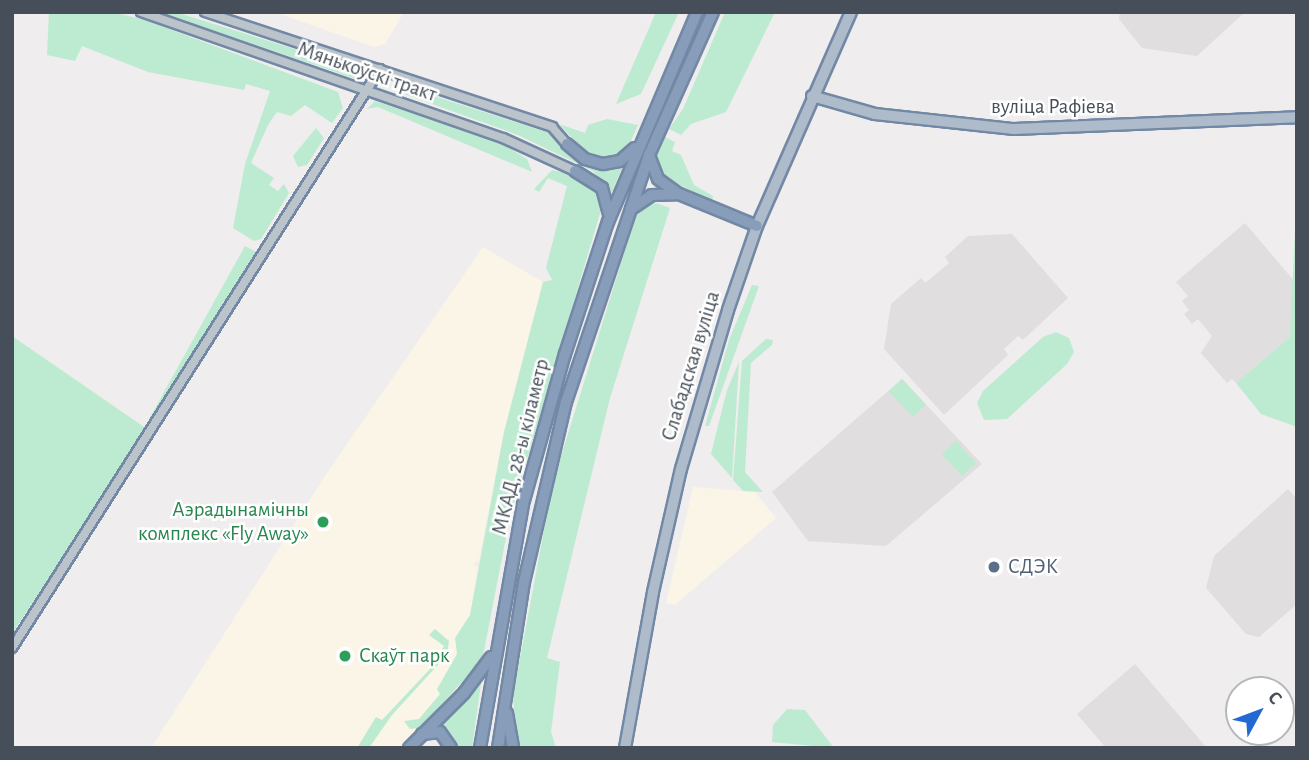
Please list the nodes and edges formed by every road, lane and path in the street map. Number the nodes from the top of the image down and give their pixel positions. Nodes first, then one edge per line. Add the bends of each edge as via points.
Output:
1 (205, 12) edge
2 (697, 12) edge
3 (713, 12) edge
4 (851, 12) edge
5 (144, 13) edge
6 (380, 69) junction
7 (367, 90) junction
8 (812, 96) junction
9 (1297, 117) edge
10 (639, 143) junction
11 (568, 144) joint
12 (649, 155) junction
13 (575, 171) joint
14 (679, 194) junction
15 (629, 211) junction
16 (608, 222) junction
17 (757, 226) junction
18 (496, 645) junction
19 (12, 648) edge
20 (505, 694) junction
21 (422, 734) junction
22 (409, 748) edge
23 (451, 748) edge
24 (480, 748) edge
25 (498, 748) edge
26 (513, 748) edge
27 (625, 748) edge

1 - 6 street, Мянькоўскі тракт
2 - 10 highway, МКАД, 28-ы кіламетр
3 - 12 highway, МКАД, 28-ы кіламетр
4 - 8 main road, Слабадская вуліца
5 - 7 street, Мянькоўскі тракт
6 - 7 street
6 - 11 street, Мянькоўскі тракт via 552,127
7 - 13 street, Мянькоўскі тракт via 503,138
7 - 19 street
8 - 9 main road, вуліца Рафіева via 875,114 1014,129
8 - 17 main road, Слабадская вуліца
10 - 11 highway via 620,161 603,164 585,159
10 - 16 highway, МКАД, 28-ы кіламетр
12 - 14 highway via 658,179
12 - 15 highway, МКАД, 28-ы кіламетр
13 - 16 highway via 602,188 609,203
14 - 15 highway via 652,195
14 - 17 highway
15 - 20 highway, МКАД, 28-ы кіламетр via 553,454
16 - 18 highway, МКАД, 28-ы кіламетр via 523,504
17 - 27 main road, Слабадская вуліца via 685,455 653,592
18 - 21 highway via 483,671
18 - 24 highway, МКАД, 28-ы кіламетр
20 - 25 highway, МКАД, 28-ы кіламетр
20 - 26 highway
21 - 22 highway
21 - 23 highway via 440,732

